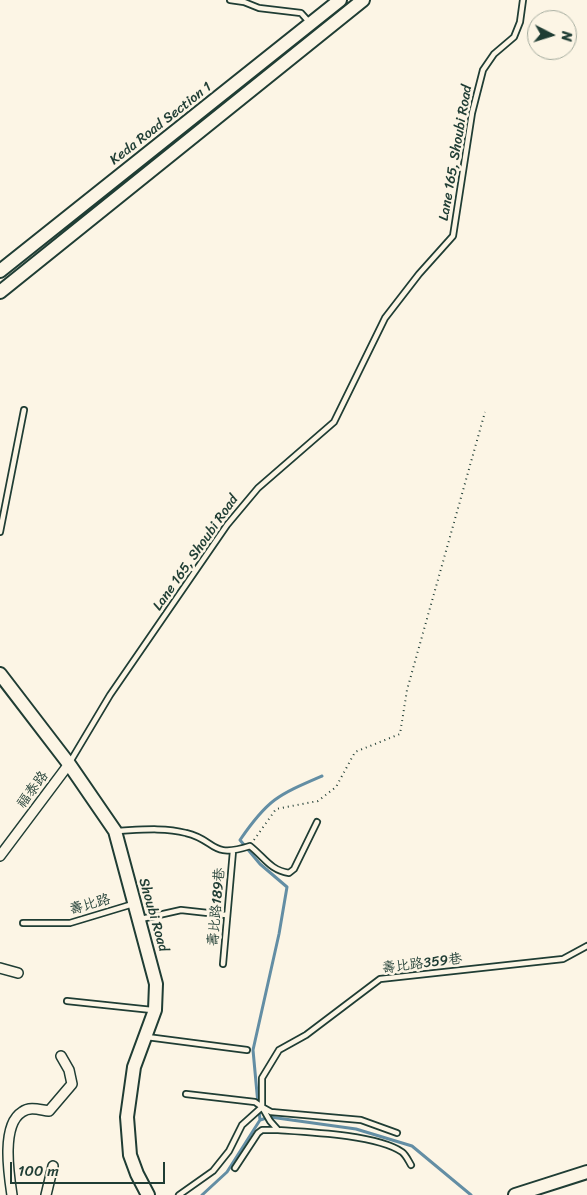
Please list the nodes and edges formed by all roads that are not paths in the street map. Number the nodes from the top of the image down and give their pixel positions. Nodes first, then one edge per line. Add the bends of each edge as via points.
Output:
1 (230, 0) edge
2 (340, 0) edge
3 (363, 0) edge
4 (522, 0) edge
5 (311, 24) junction
6 (0, 271) edge
7 (0, 292) edge
8 (24, 410) dead end
9 (0, 532) edge
10 (1, 680) edge
11 (69, 764) junction
12 (318, 822) dead end
13 (115, 831) junction
14 (234, 851) junction
15 (0, 856) edge
16 (133, 904) junction
17 (226, 915) junction
18 (138, 920) junction
19 (23, 923) dead end
20 (587, 946) edge
21 (223, 964) dead end
22 (0, 968) edge
23 (18, 973) dead end
24 (66, 1002) dead end
25 (155, 1010) junction
26 (145, 1037) junction
27 (247, 1050) dead end
28 (60, 1056) dead end
29 (186, 1094) dead end
30 (262, 1106) junction
31 (278, 1130) junction
32 (397, 1133) dead end
33 (411, 1165) dead end
34 (53, 1166) dead end
35 (235, 1168) dead end
36 (587, 1172) edge
37 (12, 1195) edge
38 (46, 1195) edge
39 (148, 1195) edge
40 (179, 1195) edge
41 (515, 1195) edge

1 - 5 lane via 259,8 301,13
2 - 5 street, Keda Road Section 1
3 - 7 street
4 - 11 lane, Lane 165, Shoubi Road via 520,22 514,37 494,54 483,70 472,113 453,236 385,318 334,422 258,488 227,525 110,695
5 - 6 street, Keda Road Section 1
8 - 9 lane
10 - 11 street, Shoubi Road
11 - 13 street, Shoubi Road
11 - 15 street, 福泰路
12 - 14 lane, 壽比路189巷 via 289,873 276,871 250,846
13 - 14 lane, 壽比路189巷 via 150,829 187,833 222,852
13 - 16 street, Shoubi Road
14 - 17 lane, 壽比路189巷
16 - 18 street, Shoubi Road
16 - 19 lane, 壽比路 via 70,923
17 - 18 lane via 181,910
17 - 21 lane, 壽比路189巷
18 - 25 street, Shoubi Road via 156,984
20 - 30 lane, 壽比路359巷 via 563,959 380,979 306,1035 279,1050 262,1078
22 - 23 street
24 - 25 lane
25 - 26 street, Shoubi Road
26 - 27 lane
26 - 39 street, Shoubi Road via 134,1067 127,1117 130,1155
28 - 37 street via 69,1070 72,1084 49,1111 30,1108 20,1112 12,1126 7,1154
29 - 30 lane via 255,1102
30 - 31 lane, 壽比路359巷
30 - 32 lane via 271,1112 361,1120
30 - 40 lane via 242,1125 229,1151 213,1171
31 - 33 lane via 344,1136 392,1147 403,1153
31 - 35 lane via 258,1133
34 - 38 street
36 - 41 street

